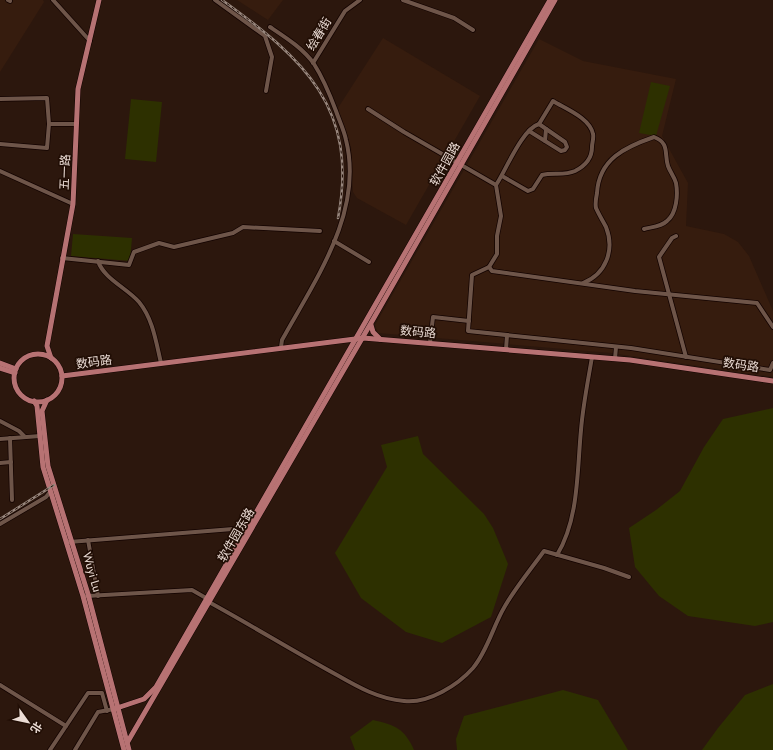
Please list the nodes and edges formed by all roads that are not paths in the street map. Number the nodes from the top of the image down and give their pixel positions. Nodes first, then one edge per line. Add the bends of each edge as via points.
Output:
1 (53, 0) edge
2 (99, 0) edge
3 (215, 0) edge
4 (360, 0) edge
5 (403, 0) edge
6 (550, 0) edge
7 (555, 0) edge
8 (270, 27) dead end
9 (473, 30) dead end
10 (90, 41) junction
11 (313, 63) junction
12 (266, 91) dead end
13 (0, 99) edge
14 (368, 109) dead end
15 (49, 124) junction
16 (76, 124) junction
17 (539, 124) junction
18 (546, 129) junction
19 (529, 131) junction
20 (545, 141) junction
21 (0, 144) edge
22 (460, 163) junction
23 (0, 171) edge
24 (502, 176) junction
25 (496, 185) junction
26 (73, 204) junction
27 (644, 229) dead end
28 (320, 231) dead end
29 (676, 236) dead end
30 (334, 241) junction
31 (62, 258) junction
32 (98, 261) junction
33 (369, 262) dead end
34 (489, 267) junction
35 (583, 283) junction
36 (669, 294) junction
37 (469, 321) junction
38 (371, 323) junction
39 (773, 327) edge
40 (507, 335) junction
41 (360, 338) junction
42 (381, 339) junction
43 (342, 340) junction
44 (430, 343) junction
45 (47, 346) junction
46 (281, 347) junction
47 (616, 347) junction
48 (350, 349) junction
49 (506, 350) junction
50 (38, 354) junction
51 (592, 357) junction
52 (686, 357) junction
53 (51, 358) junction
54 (615, 359) junction
55 (0, 363) edge
56 (161, 363) junction
57 (773, 363) edge
58 (0, 368) edge
59 (16, 371) junction
60 (62, 376) junction
61 (773, 381) edge
62 (47, 400) junction
63 (34, 401) junction
64 (0, 420) edge
65 (40, 436) junction
66 (25, 437) junction
67 (10, 438) junction
68 (0, 439) edge
69 (11, 462) junction
70 (0, 463) edge
71 (50, 492) junction
72 (12, 500) dead end
73 (0, 524) edge
74 (243, 534) junction
75 (88, 540) junction
76 (70, 542) junction
77 (557, 555) junction
78 (629, 578) dead end
79 (86, 596) junction
80 (98, 596) junction
81 (207, 600) junction
82 (0, 685) edge
83 (116, 709) junction
84 (107, 711) junction
85 (66, 726) junction
86 (127, 743) junction
87 (50, 750) edge
88 (75, 750) edge
89 (124, 750) edge
90 (129, 750) edge

1 - 10 street
2 - 10 main road, 五一路
3 - 12 street via 265,36 272,57
4 - 11 street, 绘春街 via 345,10
5 - 9 street via 454,18
6 - 22 main road, 软件园路
7 - 22 main road, 软件园路
8 - 11 street
10 - 16 main road, 五一路 via 78,90
11 - 30 street via 332,102 346,140 350,169 349,194
13 - 15 street via 47,98
14 - 22 street
15 - 16 street
15 - 21 street via 47,148
16 - 26 main road, 五一路
17 - 18 street
17 - 19 street
17 - 24 street via 553,101 581,118 593,134 592,152 588,161 576,171 564,175 542,175 533,189 528,191
18 - 20 street
18 - 20 street via 565,142 567,147 561,151
19 - 20 street
19 - 24 street
22 - 25 street
22 - 38 main road, 软件园路
22 - 41 main road, 软件园路
23 - 26 street
24 - 25 street
25 - 34 street via 501,216 497,254
26 - 31 main road, 五一路
27 - 35 street via 657,227 667,221 673,212 677,197 676,184 667,164 668,156 663,143 654,138 624,150 609,161 600,172 596,207 606,229 610,247 604,267 592,279
28 - 32 street via 243,227 233,233 174,247 159,243 134,252 130,265
29 - 36 street via 659,258
30 - 33 street
30 - 46 street via 282,340
31 - 32 street
31 - 45 main road, 五一路
32 - 56 street via 101,269 139,303 152,325
34 - 35 street via 492,271
34 - 37 street via 472,275
35 - 36 street
36 - 39 street via 757,303
36 - 52 street
37 - 40 street via 468,331
37 - 44 street via 433,317
38 - 41 main road, 软件园路
38 - 42 main road via 373,332
40 - 47 street
40 - 49 street
41 - 42 main road, 数码路
41 - 43 main road, 数码路
41 - 48 main road, 软件园东路
41 - 81 main road, 软件园东路
42 - 44 main road, 数码路
43 - 46 main road, 数码路
43 - 48 main road
44 - 49 main road, 数码路
45 - 50 main road
45 - 53 main road
46 - 56 main road, 数码路
47 - 52 street
47 - 54 street
48 - 74 main road, 软件园东路
49 - 51 main road, 数码路
50 - 53 main road
50 - 59 main road via 24,359
51 - 54 main road, 数码路
51 - 77 street via 570,525 565,542
52 - 57 street via 770,370
53 - 60 main road via 58,365
54 - 61 main road, 数码路
55 - 59 main road
56 - 60 main road, 数码路
58 - 59 main road
59 - 63 main road via 16,386 20,393
60 - 62 main road via 58,390
62 - 63 main road
62 - 76 main road, Wuyi Lu via 42,411 48,466
63 - 65 main road, Wuyi Lu via 37,406
64 - 66 street
65 - 66 street
65 - 71 main road, Wuyi Lu via 43,467
66 - 67 street
67 - 68 street
67 - 69 street
69 - 70 street
69 - 72 street
71 - 73 street via 46,497
71 - 76 main road, Wuyi Lu
74 - 75 street via 233,529
74 - 81 main road, 软件园东路
75 - 76 street
75 - 80 street
76 - 79 main road, Wuyi Lu
77 - 78 street
77 - 81 street via 544,551 505,606 484,652 464,678 429,697 406,702 379,696 352,684
79 - 80 street
79 - 83 main road, Wuyi Lu
80 - 81 street via 192,590
81 - 83 main road, 软件园东路 via 153,691 144,699
81 - 86 main road, 软件园东路
82 - 85 street
83 - 84 street
83 - 86 main road, Wuyi Lu
83 - 89 main road, Wuyi Lu
84 - 85 street via 102,693 88,693
84 - 88 street via 98,712
85 - 87 street
86 - 90 main road, Wuyi Lu

